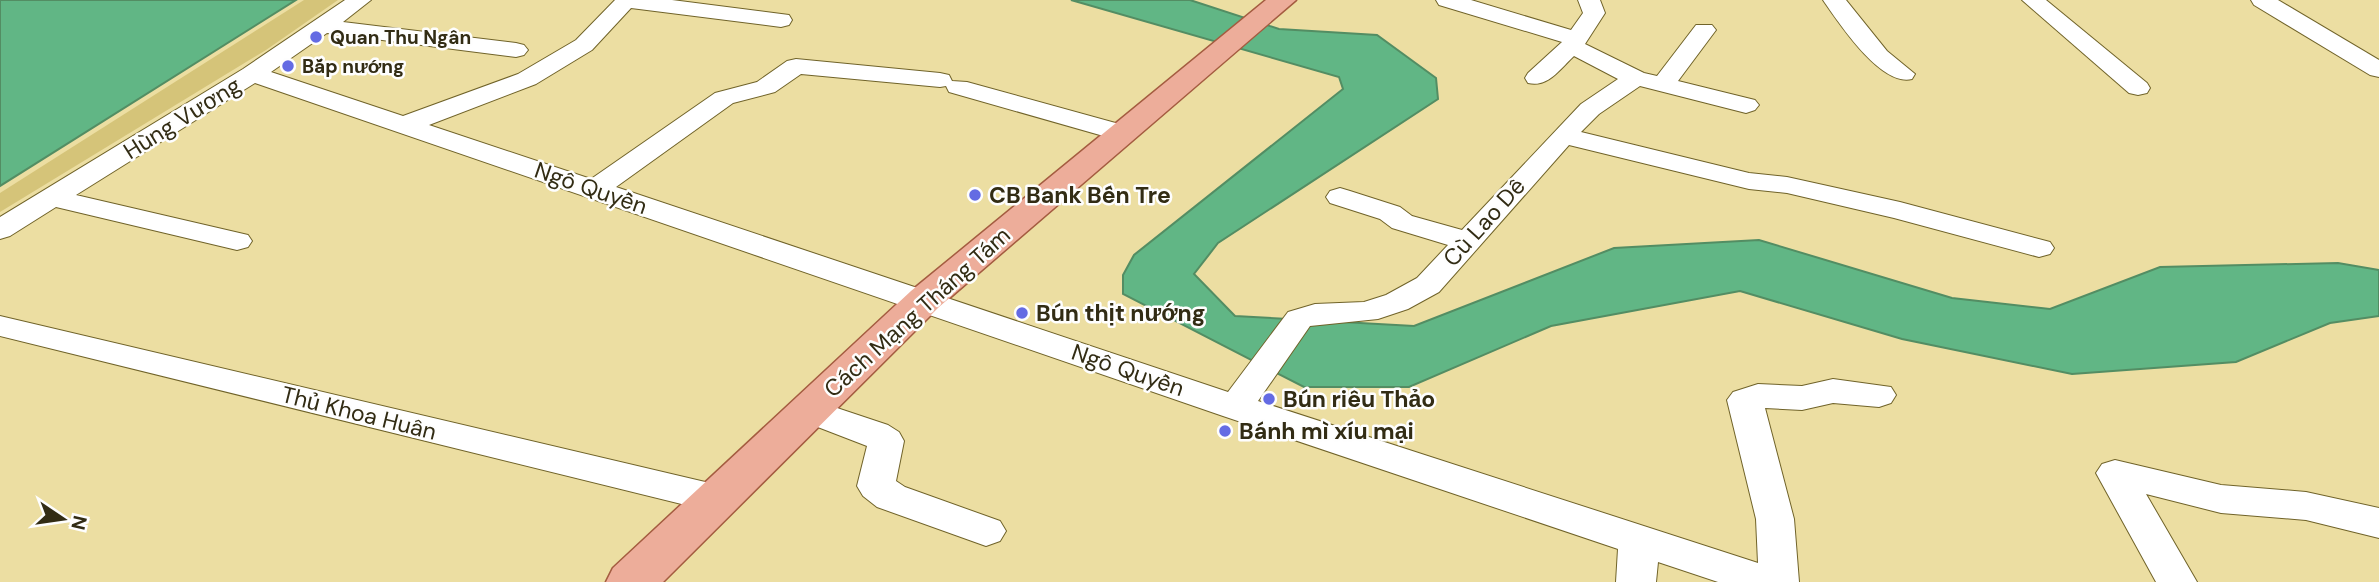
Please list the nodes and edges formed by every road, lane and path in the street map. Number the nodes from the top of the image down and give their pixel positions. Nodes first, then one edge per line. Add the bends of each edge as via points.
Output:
1 (360, 0) edge
2 (1447, 0) edge
3 (1589, 0) edge
4 (1834, 0) edge
5 (2033, 0) edge
6 (2262, 0) edge
7 (627, 1) edge
8 (1278, 4) edge
9 (781, 20) dead end
10 (323, 26) junction
11 (1704, 30) dead end
12 (1574, 42) junction
13 (516, 50) dead end
14 (2374, 63) edge
15 (252, 74) junction
16 (1903, 74) dead end
17 (1537, 78) dead end
18 (1636, 78) junction
19 (1663, 85) junction
20 (2138, 88) dead end
21 (1746, 105) dead end
22 (404, 125) junction
23 (1122, 133) junction
24 (1563, 136) junction
25 (595, 189) junction
26 (1340, 197) dead end
27 (53, 198) junction
28 (0, 230) edge
29 (237, 241) dead end
30 (1467, 241) junction
31 (2039, 248) dead end
32 (925, 299) junction
33 (0, 326) edge
34 (1879, 395) dead end
35 (1235, 408) junction
36 (810, 411) junction
37 (718, 499) junction
38 (2379, 523) edge
39 (986, 531) dead end
40 (1639, 541) junction
41 (631, 582) edge
42 (1636, 582) edge
43 (1766, 582) edge
44 (1779, 582) edge
45 (2177, 582) edge

1 - 10 street, Hùng Vương
2 - 12 street
3 - 12 street via 1594,13
4 - 16 street via 1879,56
5 - 20 street
6 - 14 street
7 - 9 street
7 - 22 street via 584,45 527,79
8 - 23 main road, Cách Mạng Tháng Tám
10 - 13 street
10 - 15 street, Hùng Vương
11 - 19 street
12 - 17 street
12 - 18 street
15 - 22 street, Ngô Quyền
15 - 27 street, Hùng Vương
18 - 19 street
18 - 24 street, Cù Lao Dê via 1590,109
19 - 21 street
22 - 25 street, Ngô Quyền
23 - 25 street via 949,84 796,66 766,87 724,98
23 - 32 main road, Cách Mạng Tháng Tám
24 - 30 street, Cù Lao Dê
24 - 31 street via 1749,181 1900,211
25 - 32 street, Ngô Quyền
26 - 30 street
27 - 28 street, Hùng Vương
27 - 29 street
30 - 35 street, Cù Lao Dê via 1428,285 1396,302 1367,312 1315,314 1299,320
32 - 35 street, Ngô Quyền
32 - 36 main road, Cách Mạng Tháng Tám
33 - 37 street, Thủ Khoa Huân
34 - 44 street via 1832,391 1802,398 1758,396 1745,400 1775,519
35 - 40 street, Ngô Quyền
36 - 37 main road, Cách Mạng Tháng Tám
36 - 39 street via 886,441 876,486 891,497
37 - 41 main road, Cách Mạng Tháng Tám
38 - 45 street via 2306,506 2221,499 2115,473
40 - 42 street
40 - 43 street, Ngô Quyền

